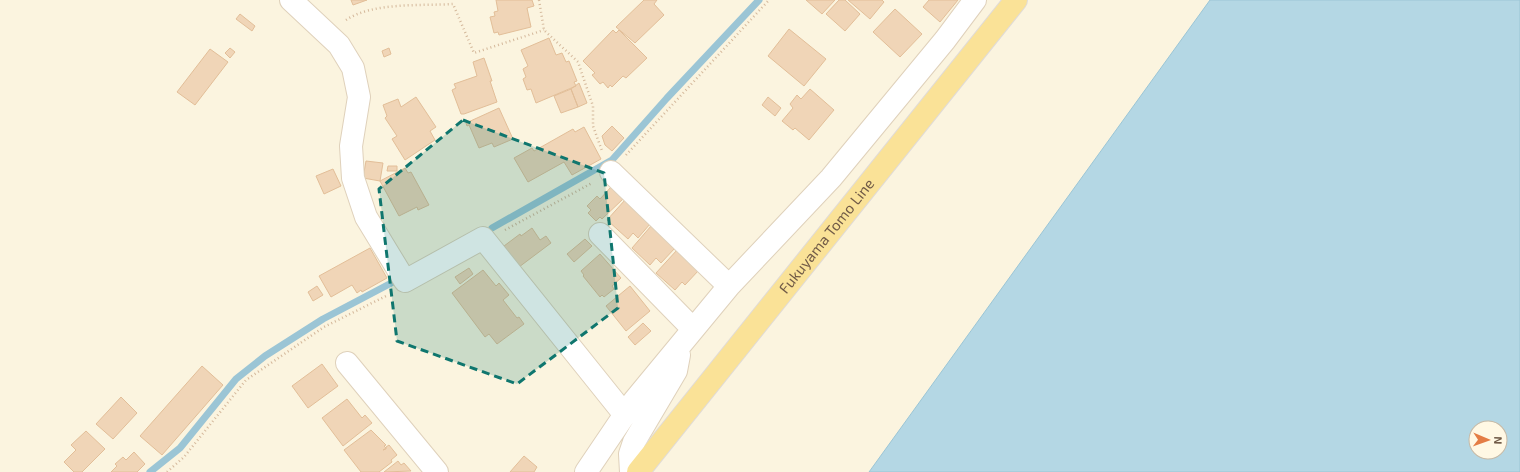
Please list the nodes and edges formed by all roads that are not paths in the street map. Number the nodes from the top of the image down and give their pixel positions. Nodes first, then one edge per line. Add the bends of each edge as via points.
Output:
1 (291, 0) edge
2 (975, 0) edge
3 (1016, 0) edge
4 (608, 165) road end
5 (600, 234) dead end
6 (729, 286) junction
7 (687, 336) junction
8 (347, 364) dead end
9 (625, 414) junction
10 (436, 472) edge
11 (586, 472) edge
12 (631, 472) edge
13 (638, 472) edge

1 - 9 street via 339,45 353,68 359,97 351,146 353,178 366,217 405,281 482,238
2 - 6 street via 831,178
3 - 13 main road, Fukuyama Tomo Line
4 - 6 street
5 - 7 street
6 - 7 street
7 - 9 street
7 - 12 street via 676,371 634,442 630,454
8 - 10 street
9 - 11 street

